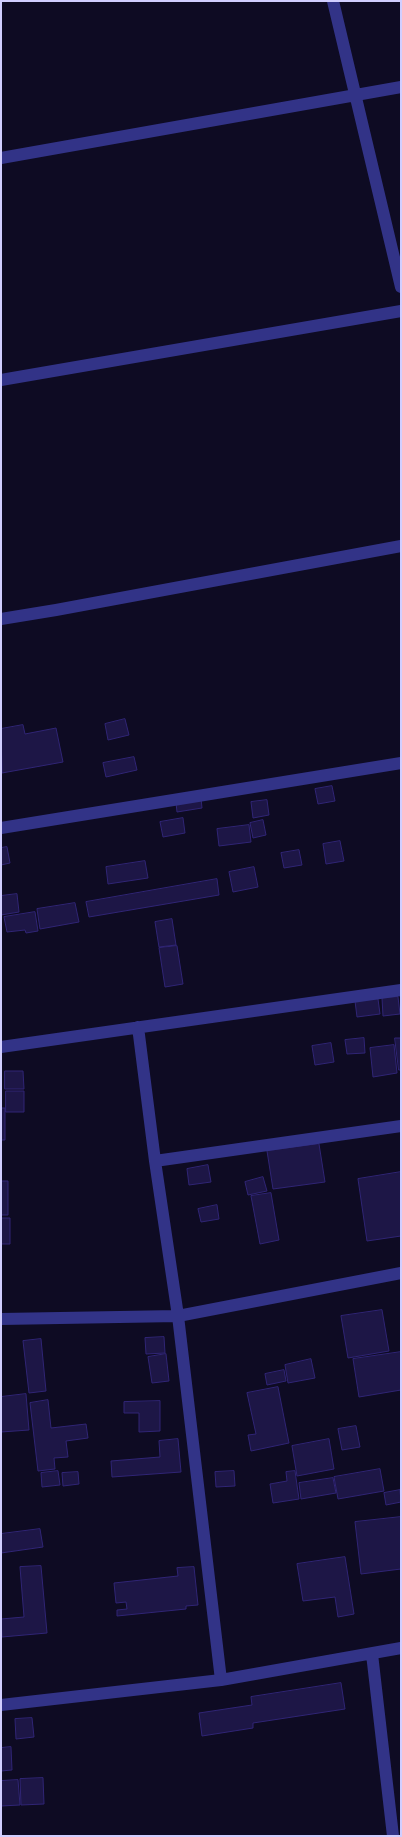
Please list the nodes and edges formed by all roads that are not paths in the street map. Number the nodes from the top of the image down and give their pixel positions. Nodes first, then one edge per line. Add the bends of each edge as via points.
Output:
1 (333, 1) edge
2 (401, 87) edge
3 (354, 94) junction
4 (1, 158) edge
5 (401, 287) edge
6 (401, 312) edge
7 (1, 380) edge
8 (401, 546) edge
9 (1, 619) edge
10 (401, 762) edge
11 (1, 828) edge
12 (401, 990) edge
13 (138, 1027) junction
14 (1, 1047) edge
15 (401, 1126) edge
16 (155, 1161) junction
17 (401, 1272) edge
18 (178, 1316) junction
19 (1, 1319) edge
20 (401, 1648) edge
21 (372, 1654) junction
22 (221, 1680) junction
23 (1, 1705) edge
24 (393, 1836) edge

1 - 3 street
2 - 3 street
3 - 4 street
3 - 5 street
6 - 7 street
8 - 9 street
10 - 11 street
12 - 13 street
13 - 14 street
13 - 16 street
15 - 16 street
16 - 18 street
17 - 18 street
18 - 19 street
18 - 22 street
20 - 21 street
21 - 22 street
21 - 24 street
22 - 23 street

